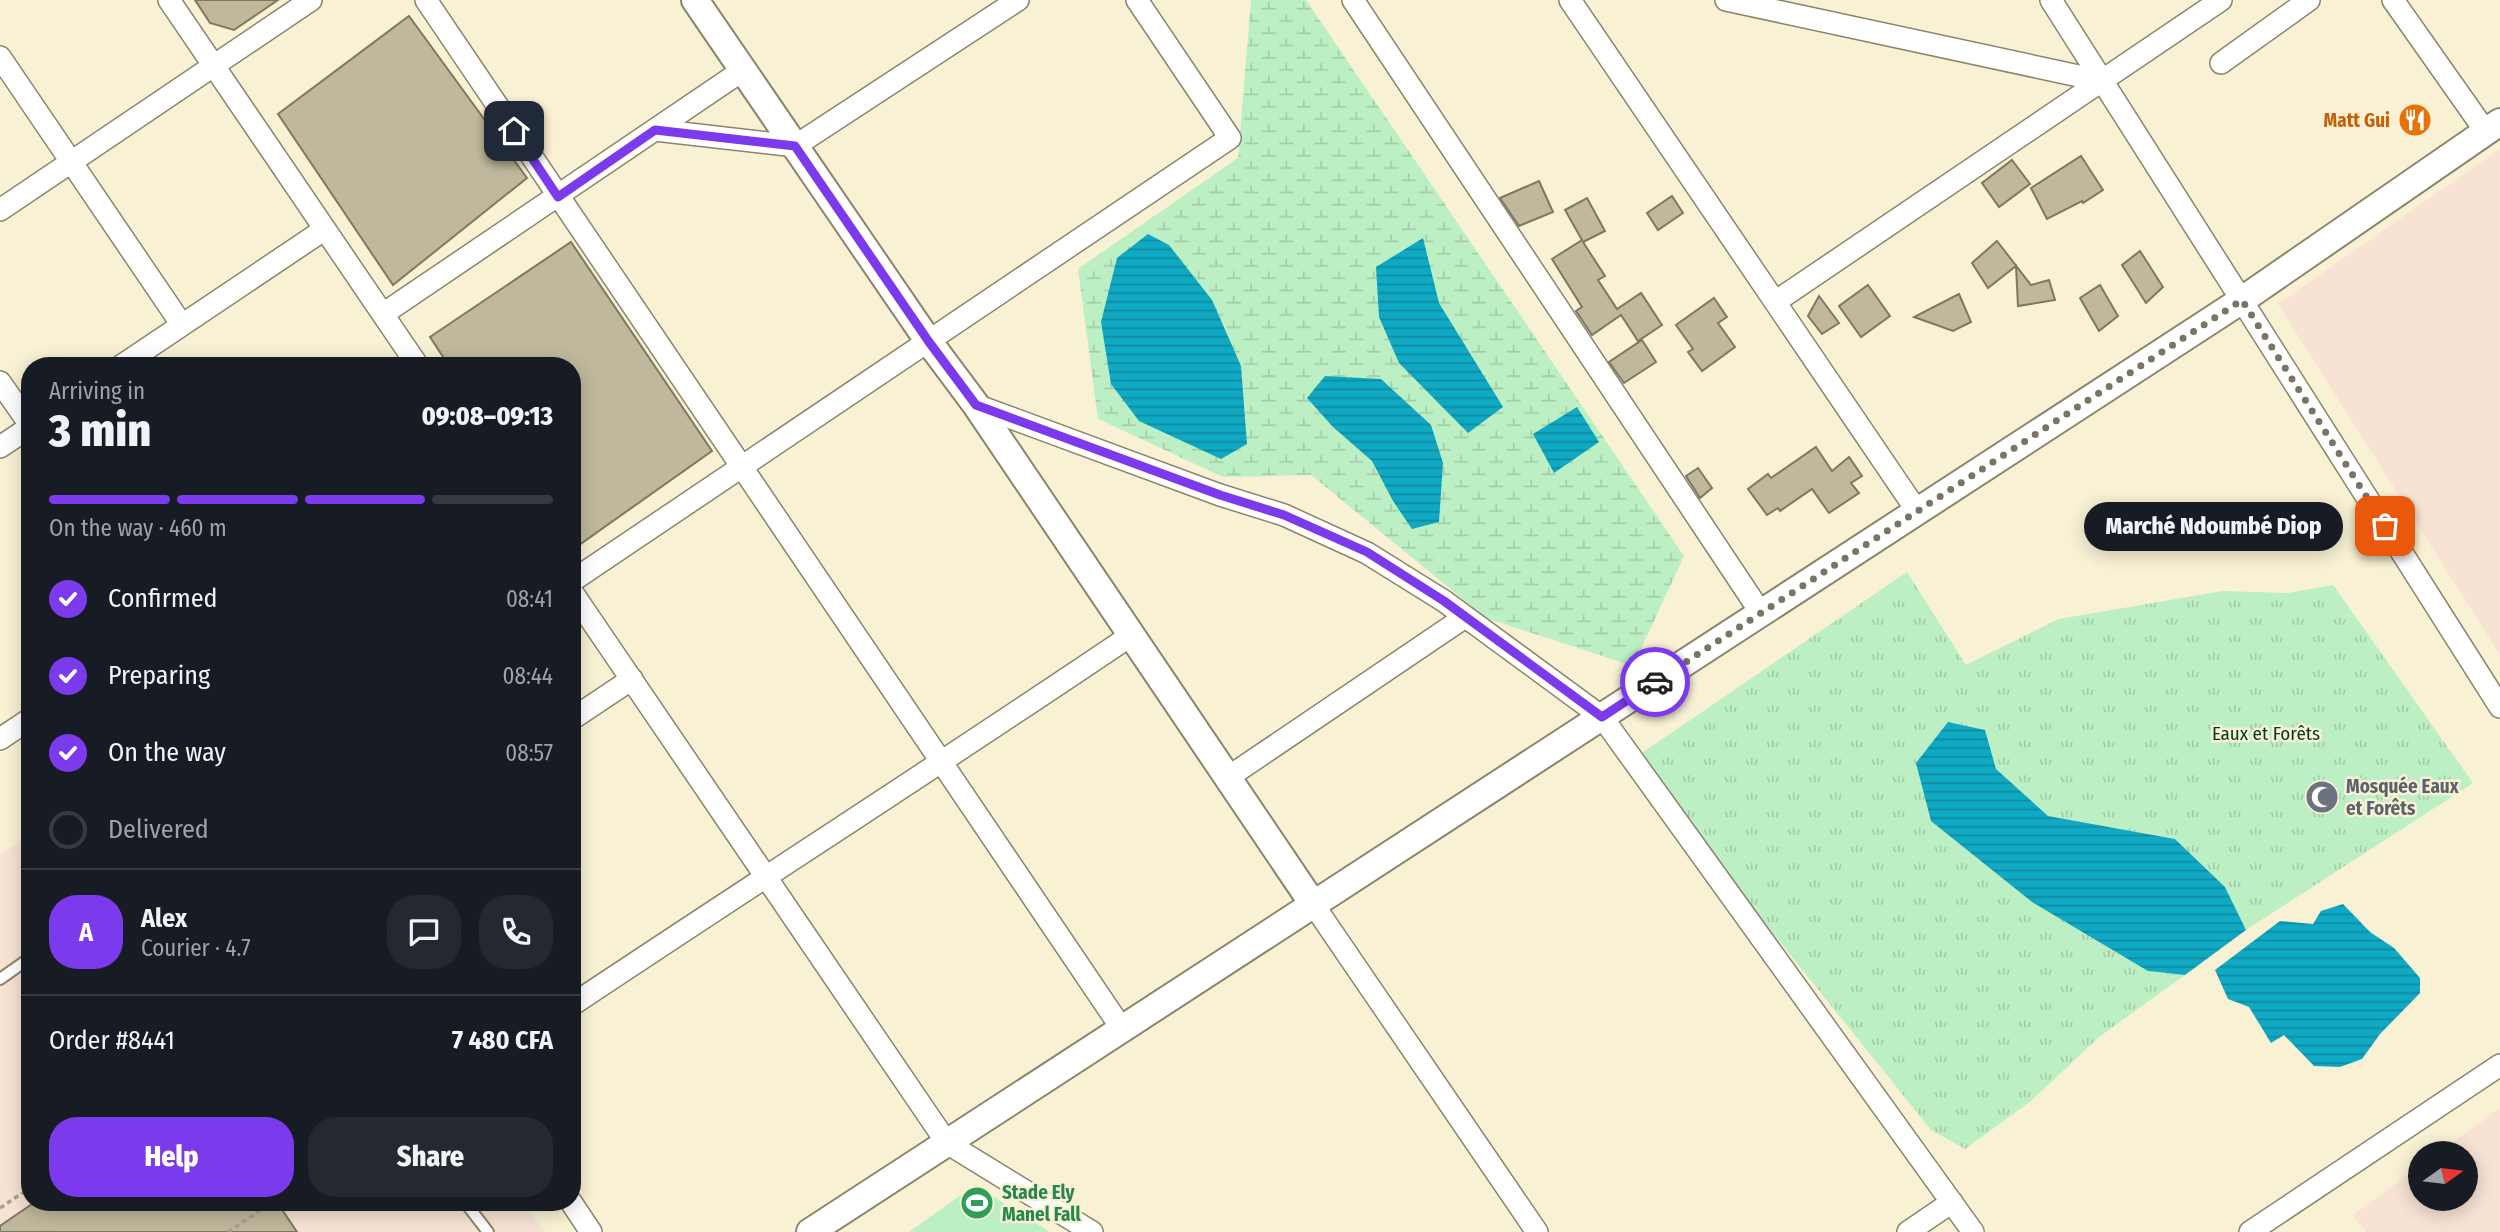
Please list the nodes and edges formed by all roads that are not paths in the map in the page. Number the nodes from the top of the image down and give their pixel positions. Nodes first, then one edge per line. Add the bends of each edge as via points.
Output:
1 (169, 0) edge
2 (311, 0) edge
3 (426, 0) edge
4 (695, 0) edge
5 (1018, 0) edge
6 (1138, 0) edge
7 (1353, 0) edge
8 (1570, 0) edge
9 (1726, 0) edge
10 (2051, 0) edge
11 (2221, 0) edge
12 (2309, 0) edge
13 (2393, 0) edge
14 (0, 57) edge
15 (2221, 63) dead end
16 (214, 65) junction
17 (743, 70) junction
18 (2102, 80) junction
19 (2493, 127) edge
20 (655, 130) junction
21 (795, 146) junction
22 (71, 162) junction
23 (558, 197) junction
24 (0, 210) edge
25 (325, 229) junction
26 (2242, 300) junction
27 (1775, 302) junction
28 (383, 314) junction
29 (182, 325) junction
30 (929, 342) junction
31 (134, 357) edge
32 (412, 357) edge
33 (0, 382) edge
34 (976, 405) junction
35 (21, 413) edge
36 (21, 432) edge
37 (0, 447) edge
38 (742, 467) junction
39 (1917, 511) junction
40 (581, 575) edge
41 (581, 605) edge
42 (1760, 613) junction
43 (1465, 617) junction
44 (1130, 636) junction
45 (632, 679) junction
46 (2500, 707) edge
47 (581, 713) edge
48 (1602, 717) junction
49 (21, 725) edge
50 (0, 738) edge
51 (941, 764) junction
52 (1227, 778) junction
53 (765, 876) junction
54 (1313, 904) junction
55 (21, 964) edge
56 (0, 979) edge
57 (581, 999) edge
58 (1122, 1029) junction
59 (2500, 1065) edge
60 (947, 1143) junction
61 (1952, 1202) junction
62 (472, 1211) edge
63 (577, 1211) edge
64 (488, 1232) edge
65 (591, 1232) edge
66 (810, 1232) edge
67 (1091, 1232) edge
68 (1536, 1232) edge
69 (1908, 1232) edge
70 (1973, 1232) edge
71 (2250, 1232) edge

1 - 16 street
2 - 16 street
3 - 23 street
4 - 17 street
5 - 21 street
6 - 30 street via 1230,138
7 - 42 street
8 - 27 street
9 - 18 street
10 - 18 street
11 - 18 street
12 - 15 street
13 - 19 street
14 - 22 street
16 - 22 street
16 - 25 street
17 - 20 street
17 - 21 street
18 - 26 street
18 - 27 street
19 - 26 street
20 - 21 street
20 - 23 street
21 - 30 street
22 - 24 street
22 - 29 street
23 - 28 street
23 - 38 street
25 - 28 street
25 - 29 street
26 - 39 street
26 - 46 street
27 - 39 street
28 - 32 street
29 - 31 street
30 - 34 street
30 - 38 street
33 - 35 street
34 - 43 street via 1284,515 1367,552
34 - 44 street
36 - 37 street
38 - 40 street
38 - 51 street
39 - 42 street
41 - 45 street
42 - 48 street
43 - 48 street
43 - 52 street
44 - 51 street
44 - 52 street
45 - 47 street
45 - 53 street
48 - 54 street
48 - 61 street
49 - 50 street
51 - 53 street
51 - 58 street
52 - 54 street
53 - 57 street
53 - 60 street
54 - 58 street
54 - 68 street
55 - 56 lane
58 - 60 street
59 - 71 street
60 - 66 street
60 - 67 street
61 - 69 street
61 - 70 street
62 - 64 lane
63 - 65 street

